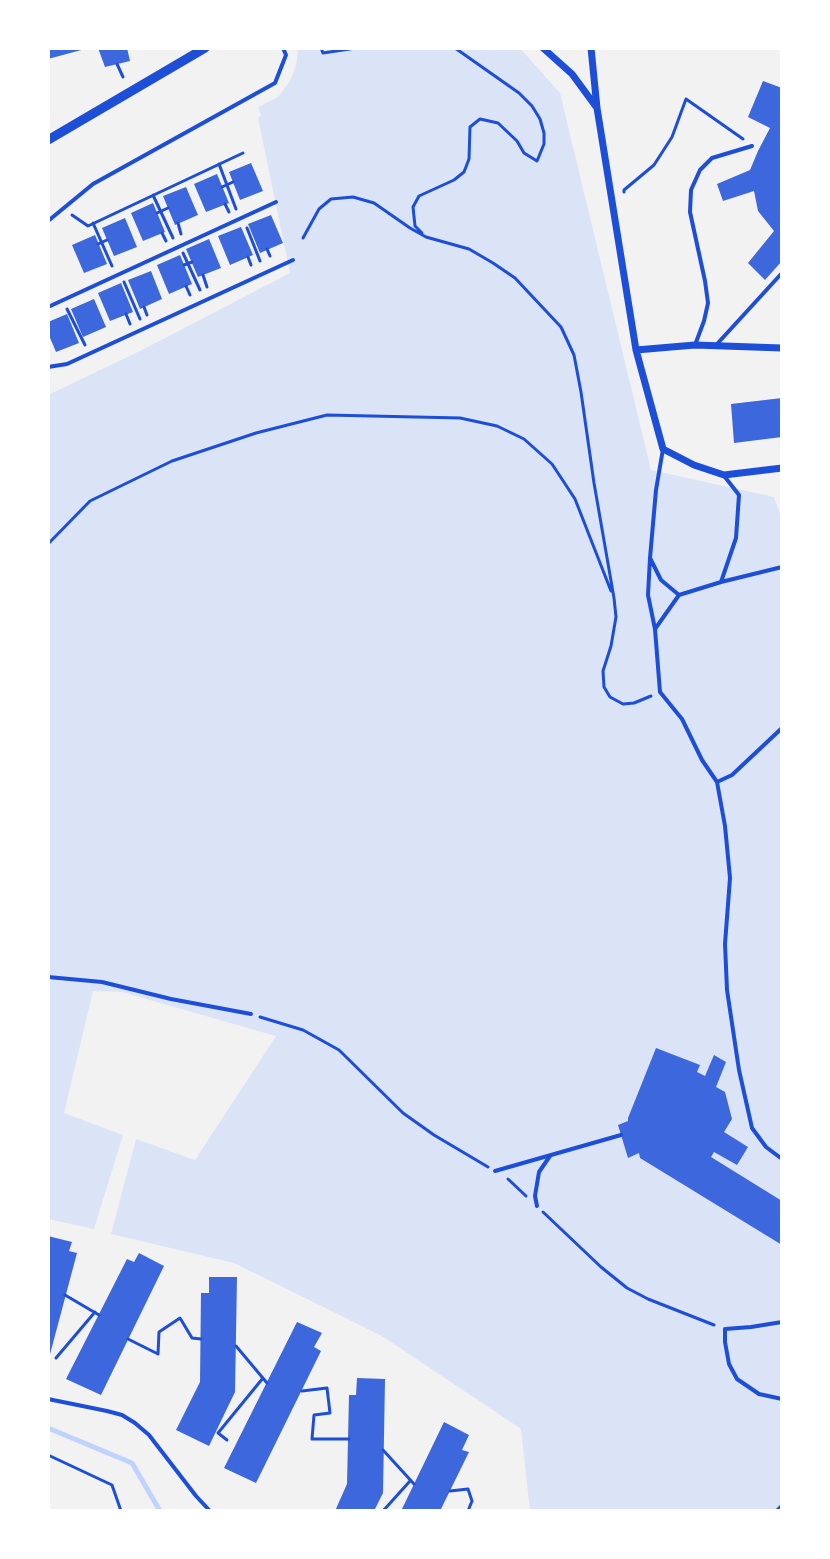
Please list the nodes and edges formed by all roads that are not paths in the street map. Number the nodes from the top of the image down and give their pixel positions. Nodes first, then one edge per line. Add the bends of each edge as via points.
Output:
1 (205, 48) edge
2 (283, 48) edge
3 (543, 48) edge
4 (591, 48) edge
5 (597, 108) junction
6 (48, 140) edge
7 (752, 146) road end
8 (276, 202) dead end
9 (48, 221) edge
10 (293, 260) dead end
11 (782, 273) edge
12 (48, 307) edge
13 (695, 345) junction
14 (716, 346) junction
15 (782, 348) edge
16 (636, 350) junction
17 (48, 367) edge
18 (663, 449) junction
19 (782, 468) edge
20 (724, 475) junction
21 (650, 558) junction
22 (782, 567) edge
23 (721, 582) junction
24 (679, 595) junction
25 (655, 629) junction
26 (782, 728) edge
27 (717, 782) junction
28 (48, 977) edge
29 (251, 1014) dead end
30 (621, 1135) dead end
31 (551, 1155) junction
32 (782, 1159) edge
33 (495, 1171) dead end
34 (537, 1206) dead end
35 (782, 1322) edge
36 (48, 1399) edge
37 (782, 1399) edge
38 (210, 1511) edge

1 - 6 street
2 - 9 lane via 286,55 275,83 93,184
3 - 5 street via 572,74
4 - 5 street
5 - 16 street
7 - 13 lane via 712,158 691,190 690,212 708,303
8 - 12 lane
10 - 17 lane via 67,364
11 - 14 lane
13 - 14 street
13 - 16 street
14 - 15 street
16 - 18 street
18 - 20 street
18 - 21 lane
19 - 20 street
20 - 23 lane via 739,495 736,538
21 - 24 lane via 661,580
21 - 25 lane via 648,595
22 - 23 lane
23 - 24 lane
24 - 25 lane
25 - 27 lane via 660,692 682,719
26 - 27 lane via 732,775
27 - 32 lane via 730,878 727,990 739,1070 752,1128
28 - 29 lane via 102,982
30 - 31 lane
31 - 33 lane
31 - 34 lane via 539,1172
35 - 37 lane via 725,1329 729,1364 737,1379 759,1394
36 - 38 lane via 122,1415 135,1423

